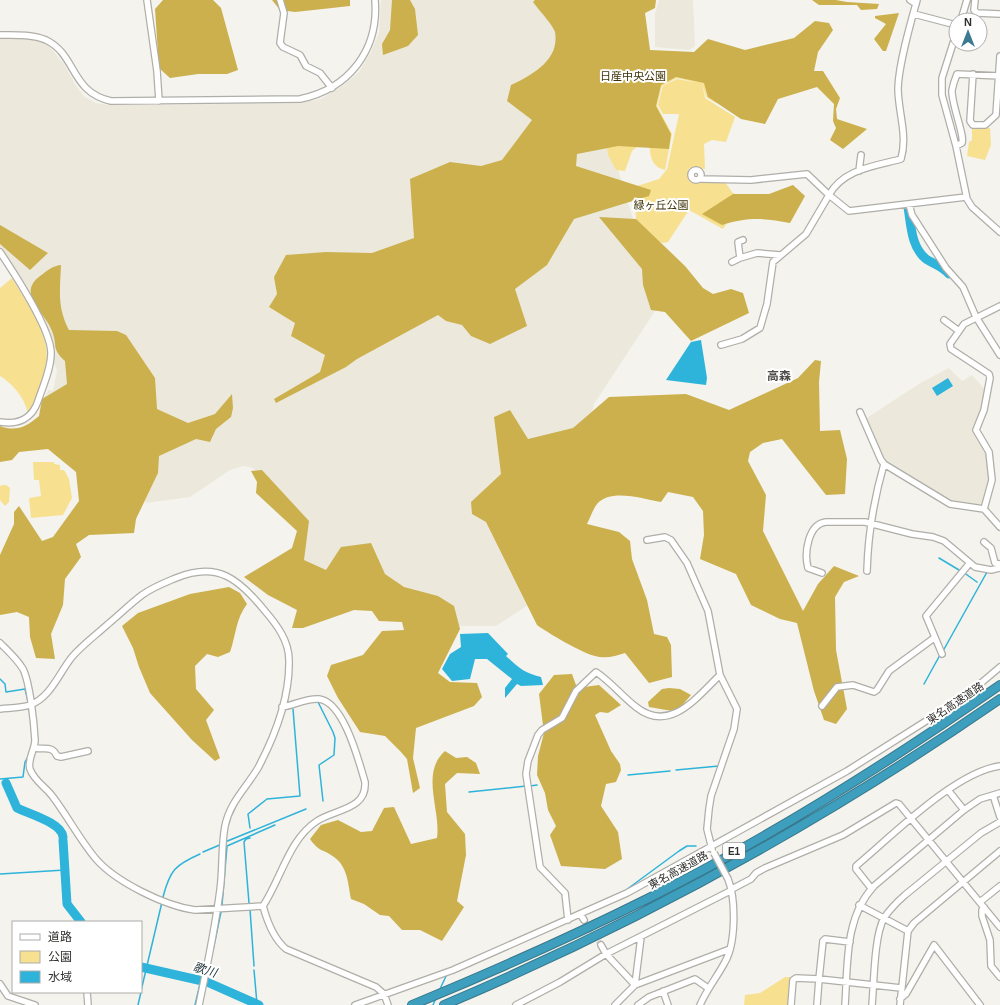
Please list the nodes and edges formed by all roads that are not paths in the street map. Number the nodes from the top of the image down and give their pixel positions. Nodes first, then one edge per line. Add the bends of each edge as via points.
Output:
1 (147, 0) edge
2 (280, 0) edge
3 (375, 0) edge
4 (910, 0) edge
5 (967, 0) edge
6 (975, 0) edge
7 (917, 2) edge
8 (963, 12) edge
9 (914, 14) junction
10 (1000, 14) edge
11 (948, 23) edge
12 (0, 34) edge
13 (950, 52) edge
14 (1000, 56) edge
15 (973, 74) junction
16 (999, 76) edge
17 (332, 88) junction
18 (159, 101) junction
19 (956, 146) junction
20 (861, 154) dead end
21 (859, 171) junction
22 (700, 179) dead end
23 (829, 195) junction
24 (966, 197) junction
25 (910, 204) junction
26 (1000, 232) edge
27 (743, 240) dead end
28 (0, 252) edge
29 (780, 255) junction
30 (740, 258) junction
31 (732, 262) dead end
32 (1000, 306) edge
33 (976, 317) junction
34 (944, 320) dead end
35 (959, 331) junction
36 (721, 346) dead end
37 (1000, 355) edge
38 (860, 412) dead end
39 (0, 422) edge
40 (884, 464) junction
41 (984, 509) junction
42 (871, 523) junction
43 (1000, 527) edge
44 (647, 540) dead end
45 (984, 542) dead end
46 (969, 564) junction
47 (1000, 564) edge
48 (1000, 568) edge
49 (867, 571) dead end
50 (822, 573) dead end
51 (934, 638) junction
52 (0, 644) edge
53 (942, 654) dead end
54 (1000, 667) edge
55 (720, 675) junction
56 (1000, 685) edge
57 (1000, 699) edge
58 (30, 705) junction
59 (822, 706) dead end
60 (282, 707) junction
61 (0, 709) edge
62 (35, 748) junction
63 (88, 751) dead end
64 (1000, 766) edge
65 (948, 790) junction
66 (1000, 793) edge
67 (993, 795) junction
68 (964, 810) junction
69 (1000, 817) edge
70 (912, 819) junction
71 (1000, 822) edge
72 (928, 840) junction
73 (711, 846) junction
74 (1000, 851) edge
75 (946, 862) junction
76 (962, 882) junction
77 (1000, 886) edge
78 (871, 888) junction
79 (732, 890) junction
80 (980, 902) junction
81 (859, 905) junction
82 (263, 906) junction
83 (984, 907) junction
84 (218, 909) junction
85 (580, 914) junction
86 (884, 918) junction
87 (568, 920) junction
88 (584, 920) tunnel mouth
89 (999, 925) edge
90 (908, 931) junction
91 (641, 937) junction
92 (850, 942) junction
93 (601, 945) tunnel mouth
94 (730, 949) junction
95 (606, 954) junction
96 (1000, 977) edge
97 (820, 979) junction
98 (846, 982) junction
99 (0, 984) edge
100 (635, 985) junction
101 (874, 985) junction
102 (708, 988) junction
103 (901, 988) junction
104 (663, 991) junction
105 (87, 993) edge
106 (384, 994) junction
107 (900, 1002) edge
108 (35, 1005) edge
109 (88, 1005) edge
110 (198, 1005) edge
111 (354, 1005) edge
112 (388, 1005) edge
113 (412, 1005) edge
114 (444, 1005) edge
115 (516, 1005) edge
116 (614, 1005) edge
117 (638, 1005) edge
118 (668, 1005) edge
119 (700, 1005) edge
120 (791, 1005) edge
121 (817, 1005) edge
122 (845, 1005) edge
123 (872, 1005) edge
124 (980, 1005) edge

1 - 18 street
2 - 17 street via 284,12 280,43 300,55 306,66 320,73
3 - 17 street via 374,25 363,57 348,76
4 - 7 street
5 - 8 street
6 - 10 street via 974,10 977,13
7 - 9 street
9 - 11 street
9 - 21 street via 898,88 904,148 901,159
12 - 18 street via 46,40 63,54 79,82 100,98 111,101
13 - 19 street via 942,78 942,90
14 - 16 street
15 - 16 street
15 - 16 street via 970,122 985,125 996,115
15 - 19 street via 957,74 952,91 963,138 962,143
17 - 18 street via 314,96 293,100
19 - 24 street
20 - 21 street
21 - 23 street via 842,179
22 - 23 street via 751,180 807,174
23 - 25 street via 849,211
23 - 29 street via 806,234
24 - 25 street
24 - 26 street via 972,207
25 - 33 street via 912,215 946,268 963,287
27 - 30 street via 738,242
28 - 39 street via 44,326 51,352 32,414 20,422
29 - 30 street via 757,254
29 - 36 street via 772,262 767,304 760,328 742,339
30 - 31 street
32 - 33 street
33 - 35 street via 964,324
33 - 37 street
34 - 35 street
35 - 41 street via 951,342 952,349 989,374 990,378 984,410 976,430 989,452 992,480
38 - 40 street
40 - 41 street via 950,504
40 - 42 street
41 - 43 street
42 - 46 street via 940,539
42 - 49 street
42 - 50 street via 826,522 815,527 807,548 806,559 808,568
44 - 55 street via 664,537 672,540 687,563 708,611
45 - 47 street via 991,548 995,563
46 - 48 street via 991,570
46 - 51 street via 926,616
51 - 53 street
51 - 59 street via 890,671 874,692 853,685 837,688
52 - 58 street via 23,670
54 - 73 street via 974,689 881,750
55 - 73 street via 736,705 737,718 711,796 707,829
55 - 87 street via 677,714 662,716 643,712 596,672 576,691 562,718 538,735 526,774 540,867 565,893
56 - 113 highway, 東名高速道路 / E1 via 876,768 700,870 595,925
57 - 114 highway, 東名高速道路 / E1 via 890,773 718,873 601,934
58 - 60 street via 50,690 72,657 84,645 142,595 181,576 206,571 220,572 234,579 252,594 281,632 289,658
58 - 61 street
58 - 62 street
60 - 82 street via 312,699 327,702 349,732 366,782 366,790 353,806 317,821 292,848 274,890
60 - 84 street via 257,768 232,804 225,826
62 - 63 street via 49,748 61,757
62 - 84 street via 30,768 35,779 52,795 103,866 120,879 185,909
64 - 65 street via 970,775
65 - 68 street
65 - 70 street
66 - 67 street
67 - 68 street via 980,799
67 - 69 street
68 - 72 street
70 - 72 street
70 - 78 street via 856,866
70 - 79 street via 900,804 896,803 854,830 765,868
71 - 75 street via 981,833
72 - 75 street
72 - 78 street
73 - 79 street, bridge
73 - 85 street via 627,893
74 - 76 street
75 - 76 street
75 - 86 street via 894,905
76 - 80 street
76 - 90 street
77 - 80 street
78 - 81 street
79 - 91 street
79 - 94 street via 734,900
80 - 83 street
81 - 86 street
81 - 92 street
82 - 84 street
82 - 106 street via 266,919 280,944 286,949 376,988
83 - 89 street
83 - 96 street via 982,916 990,940 991,966
84 - 110 street
85 - 87 street
85 - 88 street
86 - 90 street
86 - 101 street via 878,943
87 - 106 street via 453,970
90 - 103 street
91 - 95 street
91 - 100 street
92 - 97 street via 825,939 823,941
92 - 98 street
93 - 95 street
94 - 100 street
94 - 102 street via 726,961
95 - 100 street
95 - 115 street
97 - 98 street
97 - 120 street via 796,978
97 - 121 street
98 - 101 street
98 - 122 street
99 - 108 street via 8,996
100 - 116 street
101 - 103 street
101 - 123 street
102 - 104 street via 695,979
102 - 119 street
103 - 107 street
104 - 117 street
104 - 118 street
105 - 109 street
106 - 111 street
106 - 112 street
107 - 124 street via 934,945

